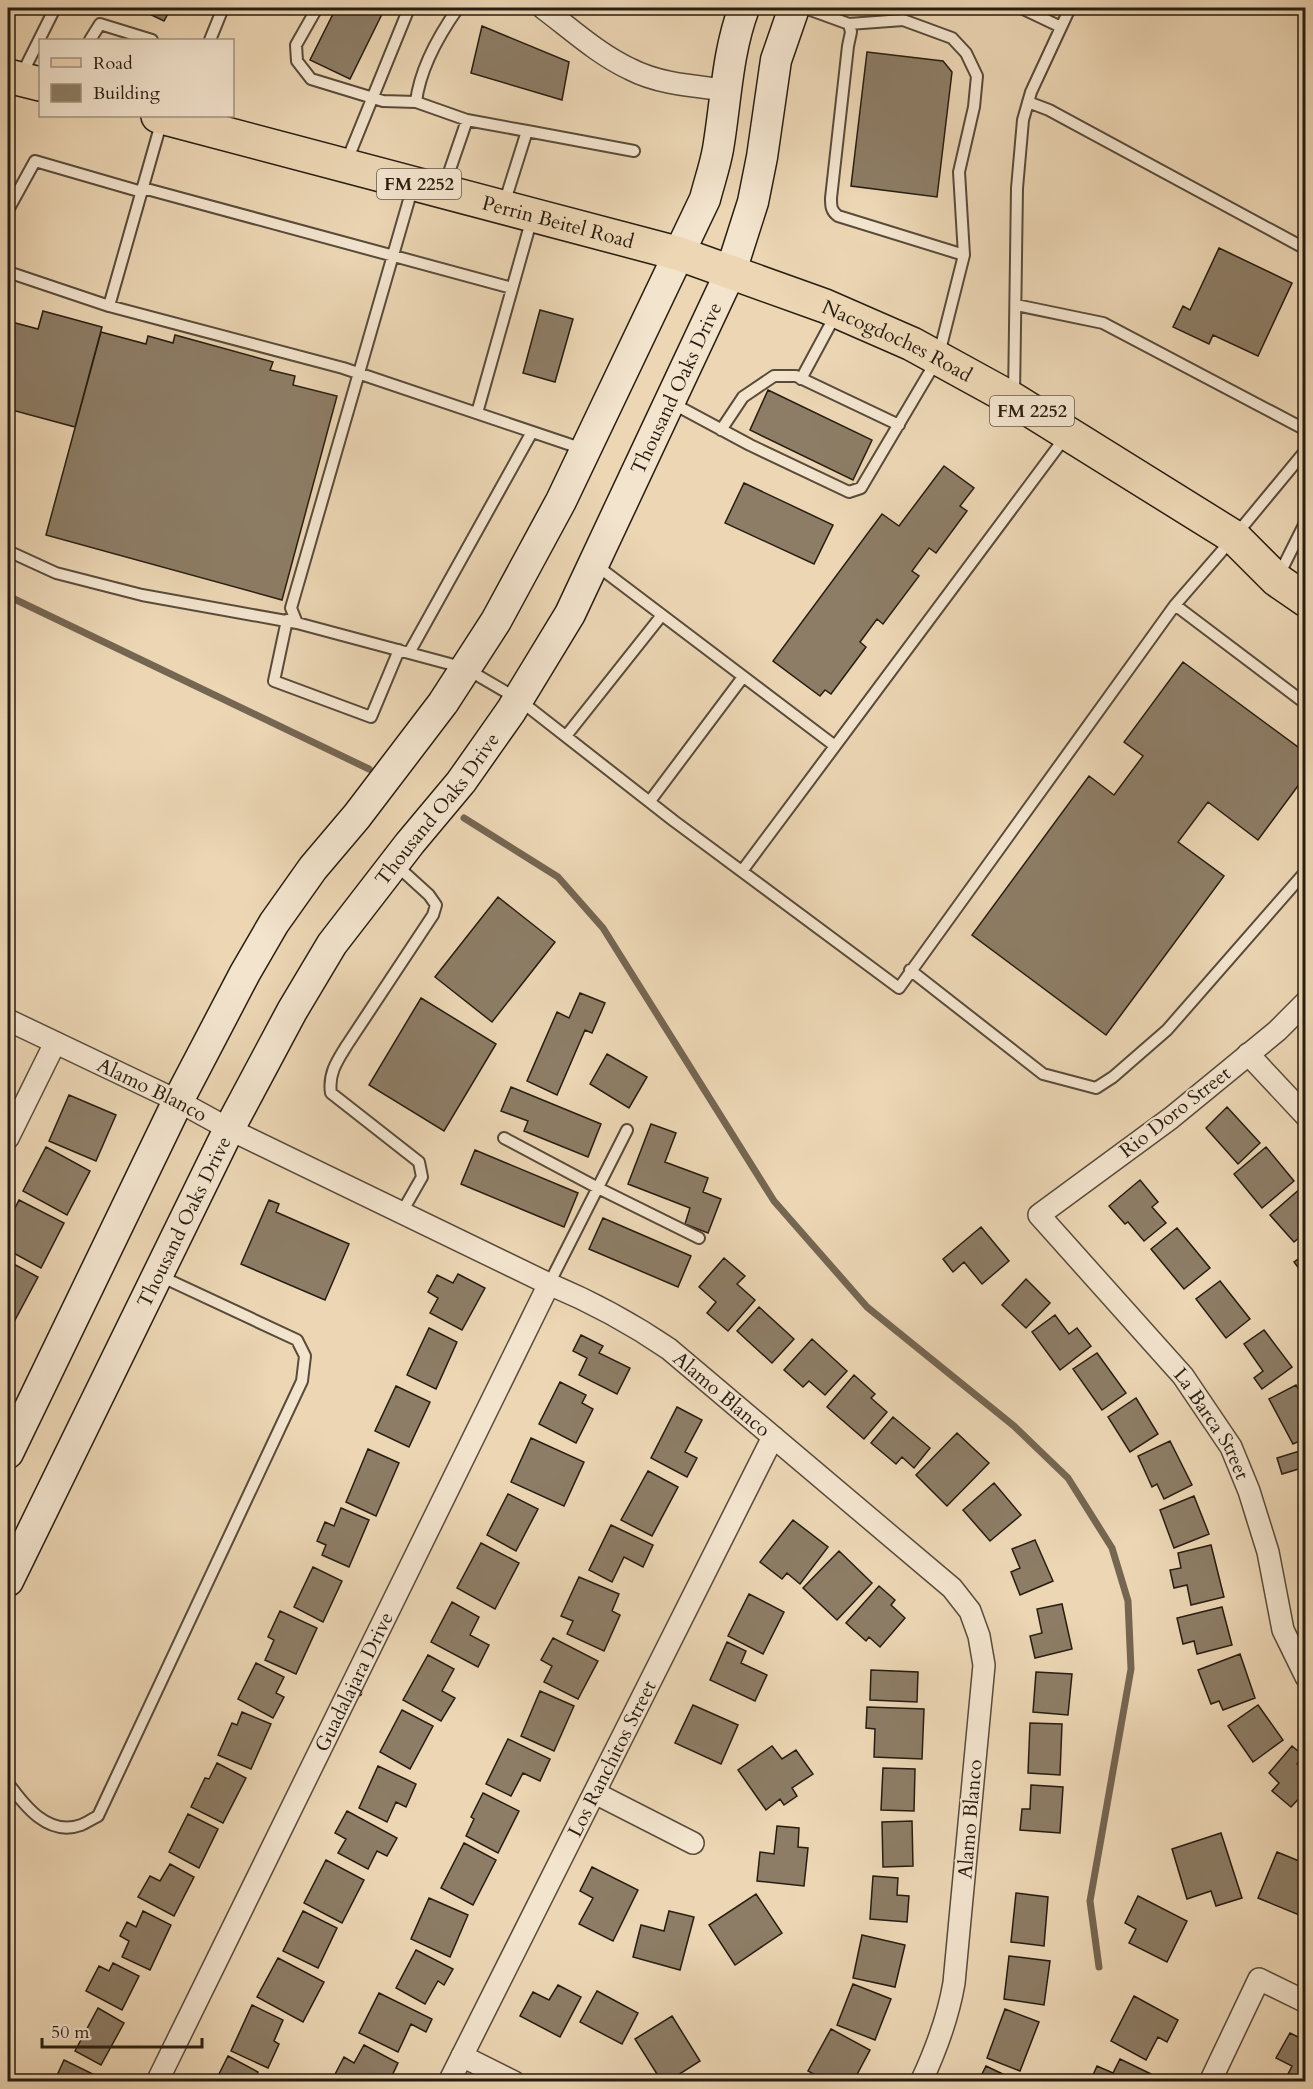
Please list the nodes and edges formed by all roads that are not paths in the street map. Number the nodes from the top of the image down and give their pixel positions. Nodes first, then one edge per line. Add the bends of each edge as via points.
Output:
1 (55, 8) edge
2 (223, 8) edge
3 (317, 8) edge
4 (409, 8) edge
5 (458, 8) edge
6 (543, 8) edge
7 (744, 8) edge
8 (794, 8) edge
9 (805, 8) edge
10 (1021, 8) edge
11 (1070, 8) edge
12 (1037, 11) edge
13 (849, 24) junction
14 (1061, 27) junction
15 (39, 39) edge
16 (91, 39) edge
17 (149, 39) edge
18 (210, 39) edge
19 (39, 40) edge
20 (18, 81) edge
21 (725, 90) junction
22 (374, 97) junction
23 (416, 102) junction
24 (1028, 102) junction
25 (177, 118) edge
26 (467, 120) junction
27 (527, 131) junction
28 (634, 151) dead end
29 (345, 165) junction
30 (428, 187) junction
31 (142, 190) junction
32 (8, 210) edge
33 (518, 210) junction
34 (1305, 249) edge
35 (680, 254) junction
36 (964, 255) junction
37 (393, 257) junction
38 (731, 271) junction
39 (8, 272) edge
40 (512, 288) junction
41 (1016, 305) junction
42 (109, 306) junction
43 (838, 311) junction
44 (938, 358) junction
45 (360, 374) junction
46 (801, 378) junction
47 (1014, 400) junction
48 (669, 402) junction
49 (477, 413) junction
50 (899, 425) junction
51 (721, 430) junction
52 (1305, 430) edge
53 (532, 432) junction
54 (1068, 433) junction
55 (586, 450) junction
56 (1305, 450) edge
57 (1305, 521) edge
58 (1234, 537) junction
59 (8, 551) edge
60 (594, 563) junction
61 (1277, 580) junction
62 (1305, 600) edge
63 (1175, 605) junction
64 (662, 615) junction
65 (292, 622) junction
66 (404, 652) junction
67 (465, 668) junction
68 (743, 677) junction
69 (518, 699) junction
70 (1305, 704) edge
71 (566, 736) junction
72 (835, 746) junction
73 (650, 801) junction
74 (394, 863) junction
75 (742, 870) junction
76 (1305, 871) edge
77 (910, 970) junction
78 (1305, 1002) edge
79 (8, 1020) edge
80 (55, 1043) junction
81 (1248, 1054) junction
82 (178, 1101) junction
83 (1305, 1116) edge
84 (229, 1129) junction
85 (627, 1130) dead end
86 (8, 1138) edge
87 (504, 1138) dead end
88 (598, 1188) junction
89 (402, 1212) junction
90 (1039, 1215) joint
91 (699, 1238) dead end
92 (158, 1275) junction
93 (549, 1284) junction
94 (773, 1437) junction
95 (8, 1453) edge
96 (8, 1581) edge
97 (1305, 1677) edge
98 (8, 1783) edge
99 (595, 1792) junction
100 (693, 1844) dead end
101 (1305, 2002) edge
102 (462, 2056) junction
103 (157, 2082) edge
104 (449, 2082) edge
105 (514, 2082) edge
106 (921, 2082) edge
107 (1210, 2082) edge

1 - 15 lane
2 - 18 lane
3 - 22 lane via 296,45 297,61 311,79
4 - 22 lane
5 - 23 lane via 429,59 418,85
6 - 21 street via 631,70 680,84
7 - 21 main road
8 - 38 main road, Thousand Oaks Drive via 776,60 753,202
9 - 13 lane
10 - 12 lane
11 - 14 lane
12 - 14 lane
13 - 36 lane via 831,207 838,216
13 - 36 lane via 903,21 952,38 966,53 977,76 959,172
14 - 24 lane
16 - 17 lane via 100,24
19 - 20 lane
21 - 35 main road via 718,150 705,199
22 - 23 lane via 382,101
22 - 29 lane
23 - 26 lane
24 - 34 lane
24 - 41 lane via 1017,189
25 - 29 main road, Perrin Beitel Road / FM 2252
25 - 31 lane
26 - 27 lane
26 - 30 lane
27 - 28 lane
27 - 33 lane
29 - 30 main road, Perrin Beitel Road / FM 2252
30 - 33 main road, Perrin Beitel Road / FM 2252
30 - 37 lane
31 - 32 lane via 35,161
31 - 37 lane
31 - 42 lane
33 - 35 main road, Perrin Beitel Road / FM 2252
33 - 40 lane
35 - 38 main road, Nacogdoches Road / FM 2252
35 - 55 main road
36 - 44 lane
37 - 40 lane
37 - 45 lane
38 - 43 main road, Nacogdoches Road / FM 2252
38 - 48 main road, Thousand Oaks Drive
39 - 42 lane
40 - 49 lane
41 - 47 lane
41 - 52 lane via 1103,323
42 - 45 lane
43 - 44 main road, Nacogdoches Road / FM 2252
43 - 46 lane
44 - 47 main road, Nacogdoches Road / FM 2252
44 - 50 lane
45 - 49 lane
45 - 65 lane via 291,608
46 - 50 lane
46 - 51 lane via 774,376 743,397
47 - 54 main road, Nacogdoches Road / FM 2252
48 - 51 lane
48 - 60 main road, Thousand Oaks Drive
49 - 53 lane
50 - 51 lane via 861,488 849,492
53 - 55 lane
53 - 66 lane
54 - 58 main road, Nacogdoches Road / FM 2252
54 - 72 lane
55 - 67 main road via 496,621
56 - 58 lane
57 - 61 lane
58 - 61 main road, Nacogdoches Road / FM 2252
58 - 63 lane
59 - 65 lane via 56,573 142,595
60 - 64 lane
60 - 69 main road, Thousand Oaks Drive via 570,614
61 - 62 main road, Nacogdoches Road / FM 2252
63 - 70 lane
63 - 77 lane
64 - 68 lane
64 - 71 lane
65 - 66 lane
65 - 66 lane via 274,681 371,717
66 - 67 lane
67 - 69 lane
67 - 82 main road via 443,703 274,923
68 - 72 lane
68 - 73 lane
69 - 71 lane
69 - 74 main road, Thousand Oaks Drive via 461,782
71 - 73 lane
72 - 75 lane
73 - 75 lane
74 - 84 main road, Thousand Oaks Drive via 332,944
74 - 89 lane via 436,905 336,1062 329,1080 331,1093 419,1162 422,1177
75 - 77 lane via 899,988
76 - 77 lane via 1167,1030 1096,1088 1042,1074
78 - 81 street, Rio Doro Street via 1278,1031
79 - 80 street, Alamo Blanco
80 - 82 street, Alamo Blanco
80 - 86 street
81 - 83 street
81 - 90 street, Rio Doro Street via 1171,1118
82 - 84 street, Alamo Blanco
82 - 95 main road
84 - 89 street, Alamo Blanco
84 - 92 main road, Thousand Oaks Drive
85 - 88 lane
87 - 88 lane
88 - 91 lane
88 - 93 lane
89 - 93 street, Alamo Blanco
90 - 97 street, La Barca Street via 1183,1376 1231,1447 1268,1552 1283,1630
92 - 96 main road, Thousand Oaks Drive
92 - 98 lane via 297,1340 305,1356 302,1381 98,1816 80,1826 55,1827 26,1808
93 - 94 street, Alamo Blanco via 593,1303 669,1349
93 - 103 street, Guadalajara Drive
94 - 99 street, Los Ranchitos Street
94 - 106 street, Alamo Blanco via 952,1588 970,1611 978,1636 984,1665 954,1983 934,2055
99 - 100 street
99 - 102 street, Los Ranchitos Street
101 - 107 street via 1259,1979
102 - 104 street, Los Ranchitos Street
102 - 105 street

